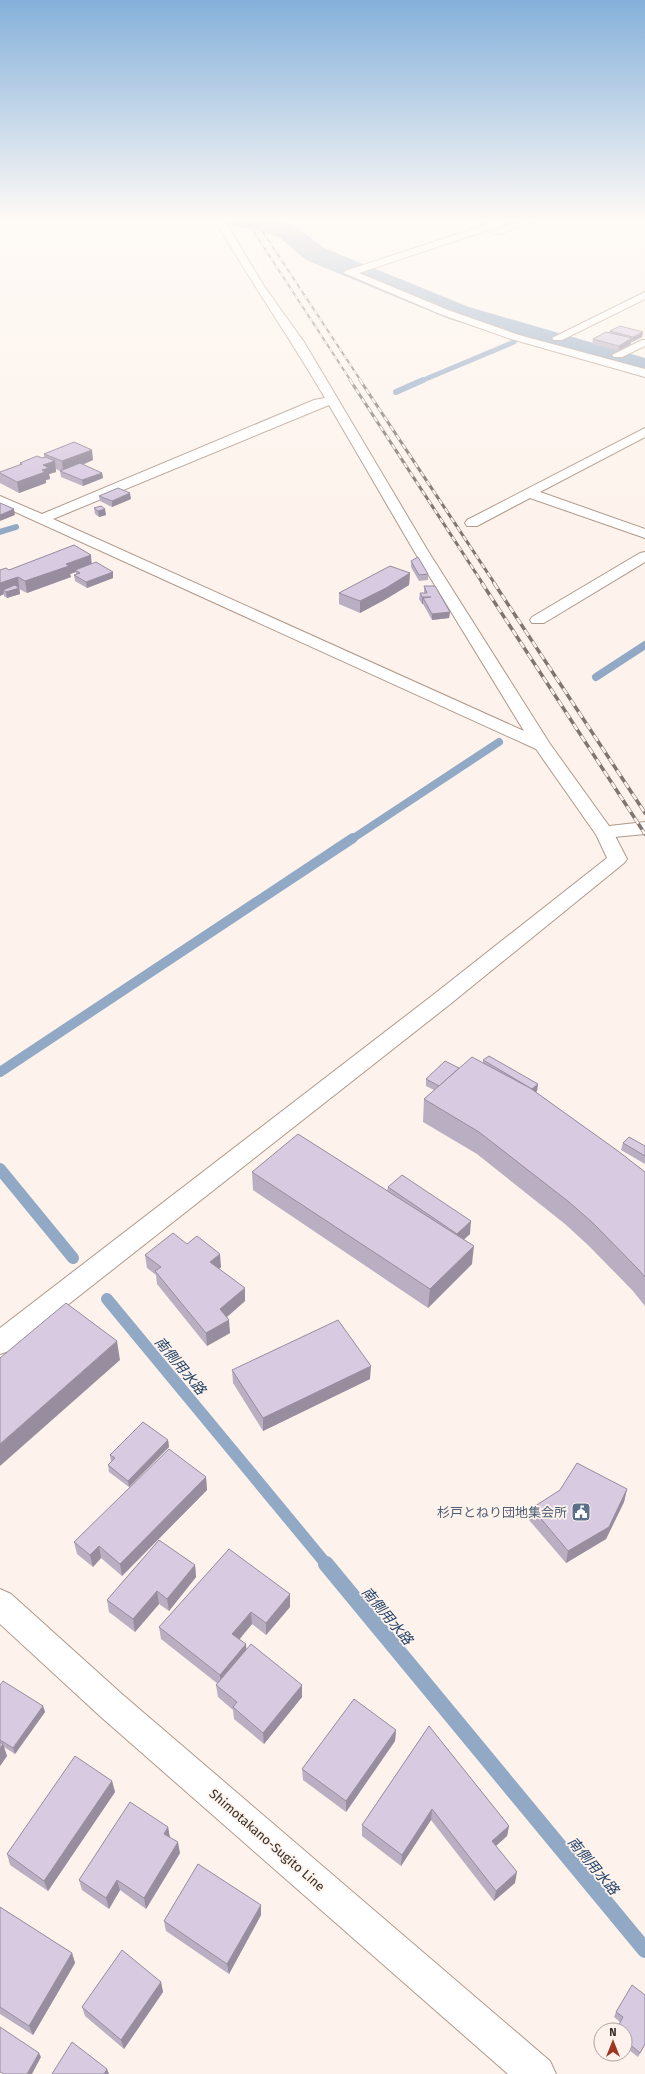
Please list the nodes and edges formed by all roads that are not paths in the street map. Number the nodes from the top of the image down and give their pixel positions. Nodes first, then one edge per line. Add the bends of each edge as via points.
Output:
1 (280, 317) edge
2 (458, 317) edge
3 (601, 317) edge
4 (558, 338) dead end
5 (642, 343) dead end
6 (618, 355) edge
7 (645, 373) edge
8 (333, 400) junction
9 (645, 432) edge
10 (529, 493) junction
11 (0, 500) edge
12 (41, 519) junction
13 (472, 523) dead end
14 (645, 534) edge
15 (645, 556) edge
16 (538, 620) dead end
17 (542, 745) junction
18 (645, 828) edge
19 (604, 832) junction
20 (0, 1343) edge
21 (0, 1604) edge
22 (537, 2074) edge

1 - 8 street
2 - 7 street via 508,334
3 - 4 street
5 - 6 street
8 - 12 street via 313,405
8 - 17 street via 421,551
9 - 10 street
10 - 13 street
10 - 14 street
11 - 12 street
12 - 17 street
15 - 16 street
17 - 19 street
18 - 19 street
19 - 20 street via 617,858 442,1000
21 - 22 street, Shimotakano-Sugito Line via 112,1706

